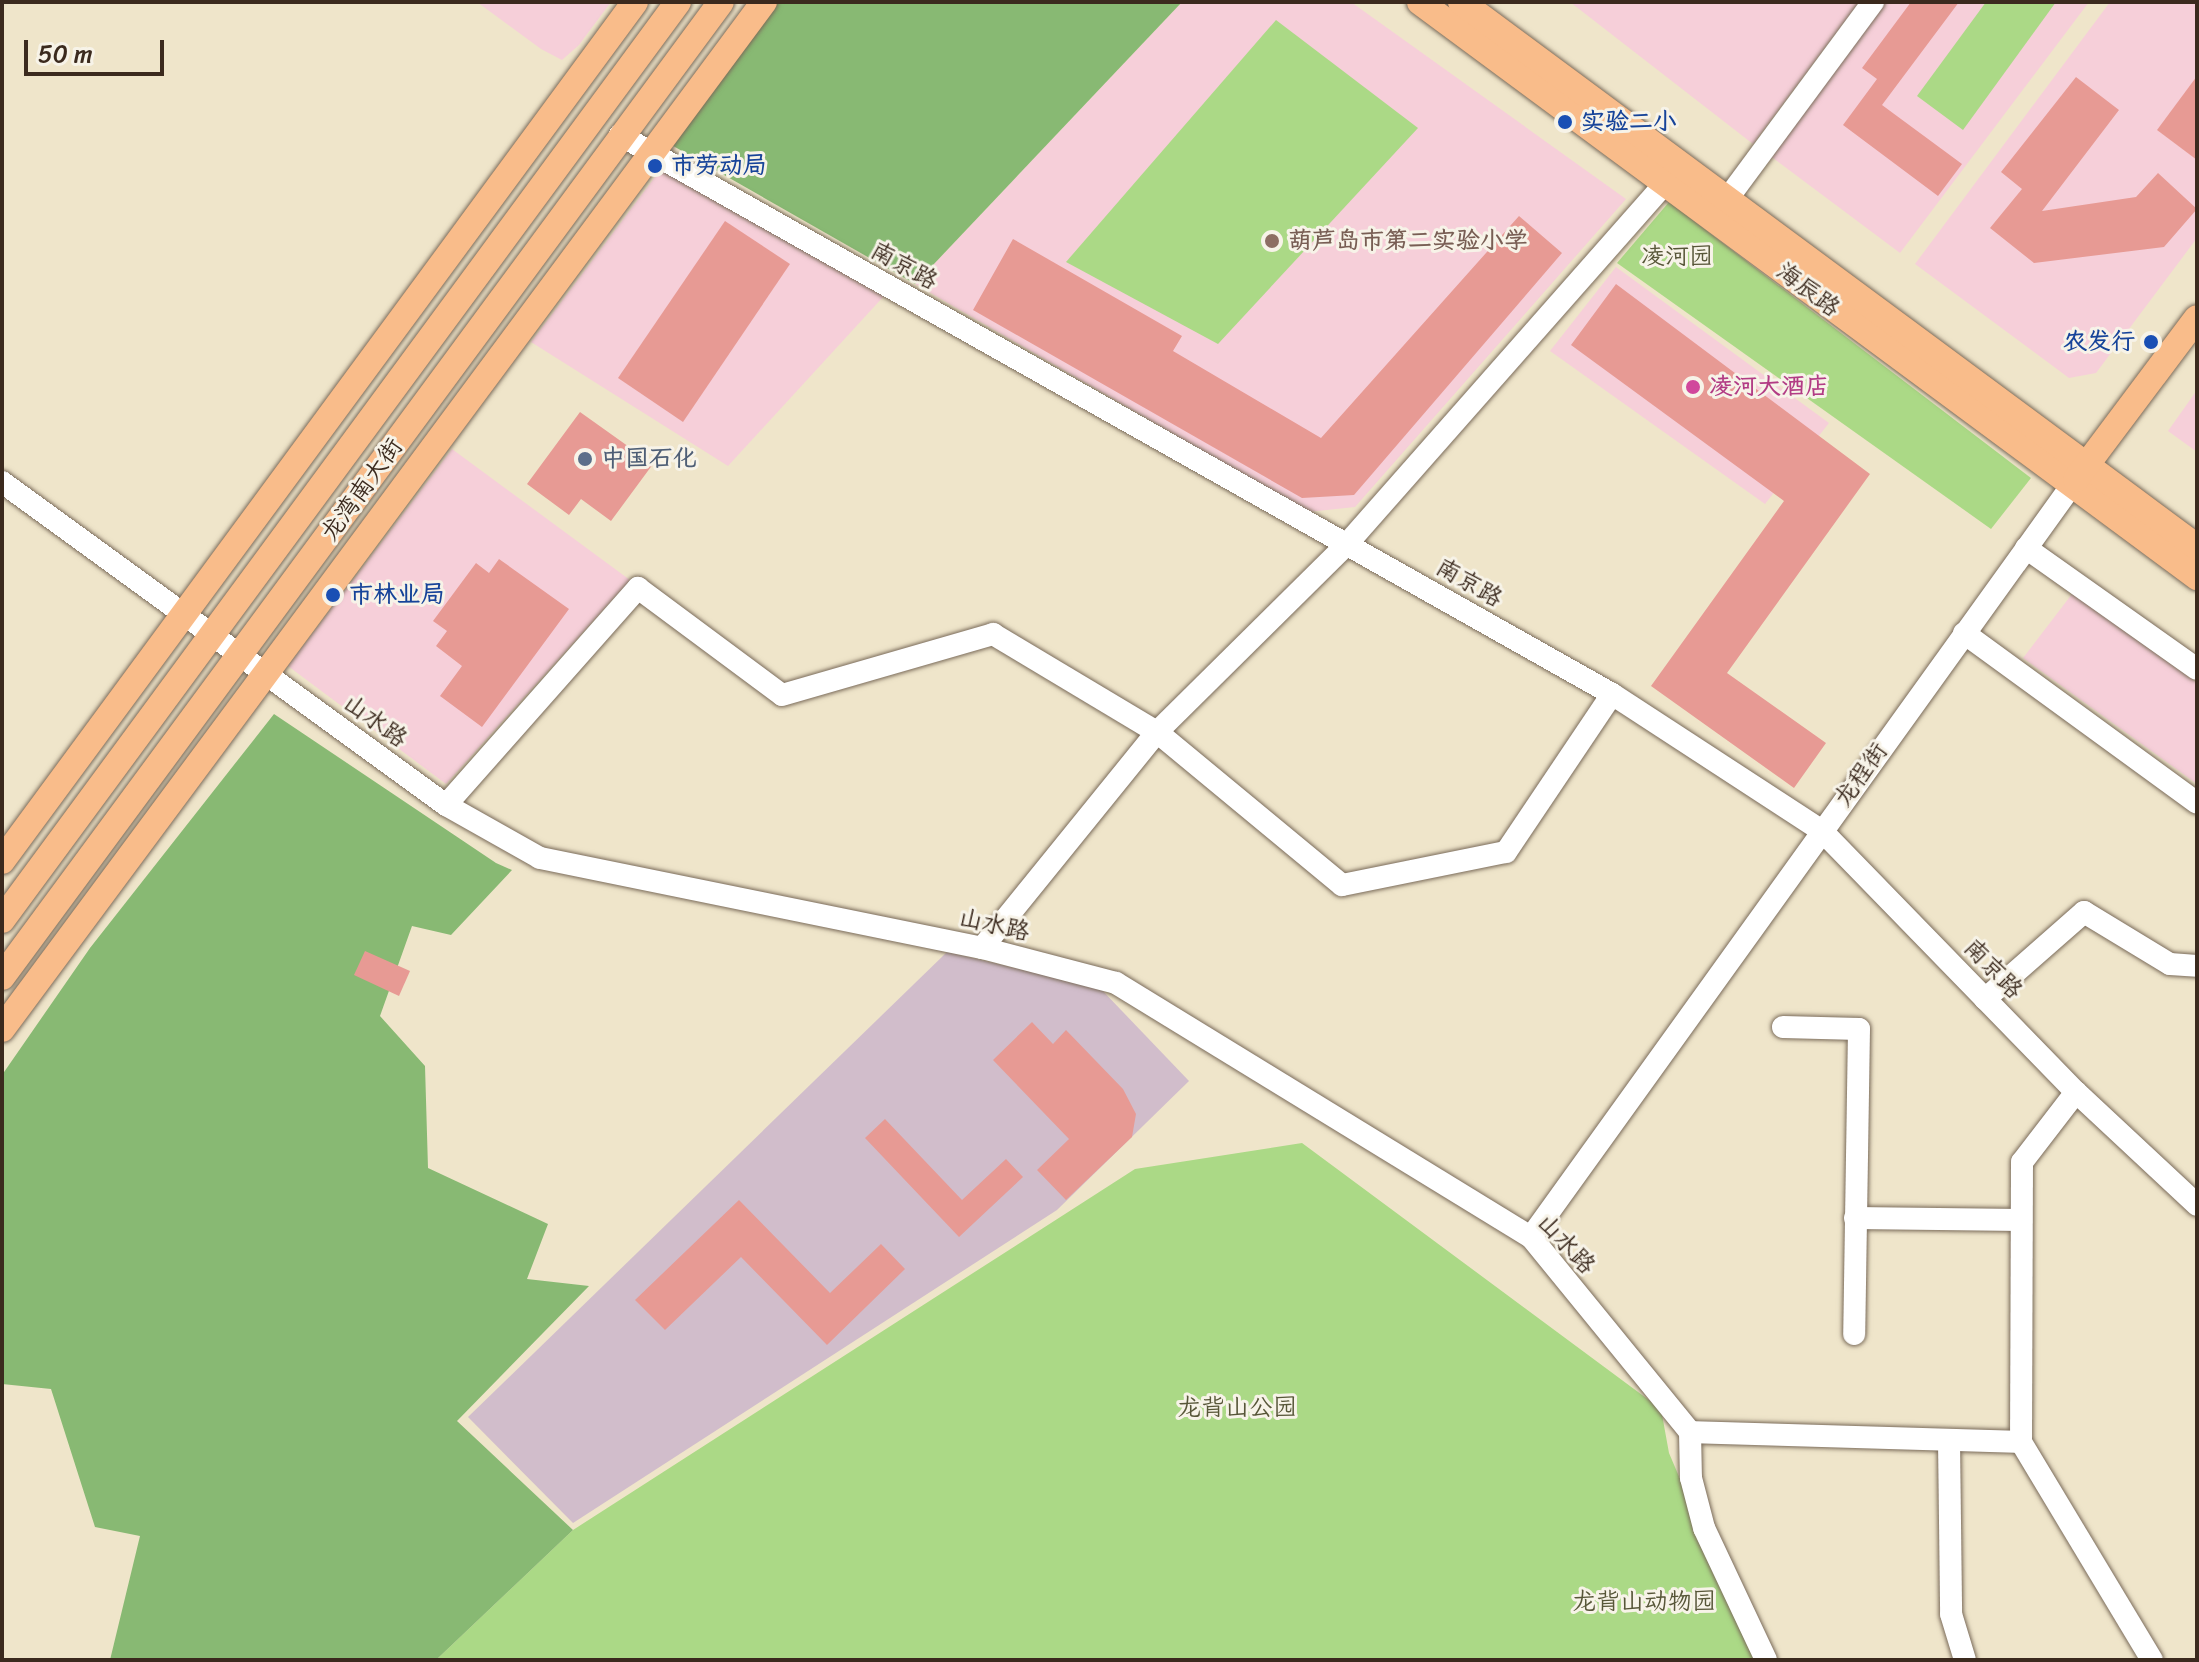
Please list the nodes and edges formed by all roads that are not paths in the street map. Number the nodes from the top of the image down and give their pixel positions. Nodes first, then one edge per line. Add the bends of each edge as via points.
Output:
1 (635, 2) edge
2 (678, 2) edge
3 (721, 2) edge
4 (764, 2) edge
5 (1420, 2) edge
6 (1461, 2) edge
7 (1873, 2) edge
8 (620, 135) junction
9 (652, 154) junction
10 (1665, 183) junction
11 (1728, 198) junction
12 (563, 214) junction
13 (591, 235) junction
14 (2197, 318) edge
15 (393, 330) junction
16 (421, 351) junction
17 (2079, 475) junction
18 (2, 482) edge
19 (1347, 544) junction
20 (2197, 547) edge
21 (2026, 548) junction
22 (2197, 577) edge
23 (185, 613) junction
24 (1964, 633) junction
25 (213, 634) junction
26 (242, 654) junction
27 (2197, 669) edge
28 (267, 674) junction
29 (1612, 694) junction
30 (1157, 732) junction
31 (2197, 803) edge
32 (446, 805) junction
33 (1821, 830) junction
34 (2, 861) edge
35 (2, 920) edge
36 (982, 948) junction
37 (2197, 966) edge
38 (2, 977) edge
39 (1985, 999) junction
40 (1783, 1027) dead end
41 (2, 1029) edge
42 (2076, 1092) junction
43 (2197, 1205) edge
44 (1855, 1218) junction
45 (2021, 1220) junction
46 (1531, 1237) junction
47 (1854, 1334) dead end
48 (1690, 1432) junction
49 (1949, 1440) junction
50 (2021, 1442) junction
51 (1766, 1660) edge
52 (1965, 1660) edge
53 (2152, 1660) edge

1 - 15 main road
2 - 16 main road, 龙湾南大街
3 - 8 main road, 龙湾南大街
4 - 9 main road
5 - 10 main road, 海辰路
6 - 11 main road, 海辰路
7 - 11 street
8 - 9 street, 南京路
8 - 12 main road, 龙湾南大街
9 - 13 main road
9 - 19 street, 南京路
10 - 17 main road, 海辰路
10 - 19 street
11 - 17 main road, 海辰路
12 - 13 main road
12 - 26 main road, 龙湾南大街
13 - 28 main road
14 - 17 main road, 龙程街
15 - 16 main road
15 - 23 main road
16 - 25 main road, 龙湾南大街
17 - 20 main road, 海辰路
17 - 21 street, 龙程街
17 - 22 main road, 海辰路
18 - 23 street, 山水路
19 - 29 street, 南京路
19 - 30 street
21 - 24 street, 龙程街
21 - 27 street
23 - 25 street, 山水路
23 - 34 main road
24 - 31 street
24 - 33 street, 龙程街
25 - 26 street, 山水路
25 - 35 main road, 龙湾南大街
26 - 28 street, 山水路
26 - 38 main road, 龙湾南大街
28 - 32 street, 山水路
28 - 41 main road
29 - 30 street via 1506,852 1342,885
29 - 33 street, 南京路
30 - 32 street via 993,634 782,695 638,588
30 - 36 street
32 - 36 street, 山水路 via 540,858
33 - 39 street, 南京路
33 - 46 street, 龙程街
36 - 46 street, 山水路 via 1116,983
37 - 39 street via 2170,964 2084,912
39 - 42 street, 南京路
40 - 44 street via 1859,1029
42 - 43 street, 南京路
42 - 45 street via 2022,1162
44 - 45 street
44 - 47 street
45 - 50 street
46 - 48 street, 山水路
48 - 49 street
48 - 51 street via 1691,1478 1704,1528
49 - 50 street
49 - 52 street via 1951,1614
50 - 53 street

